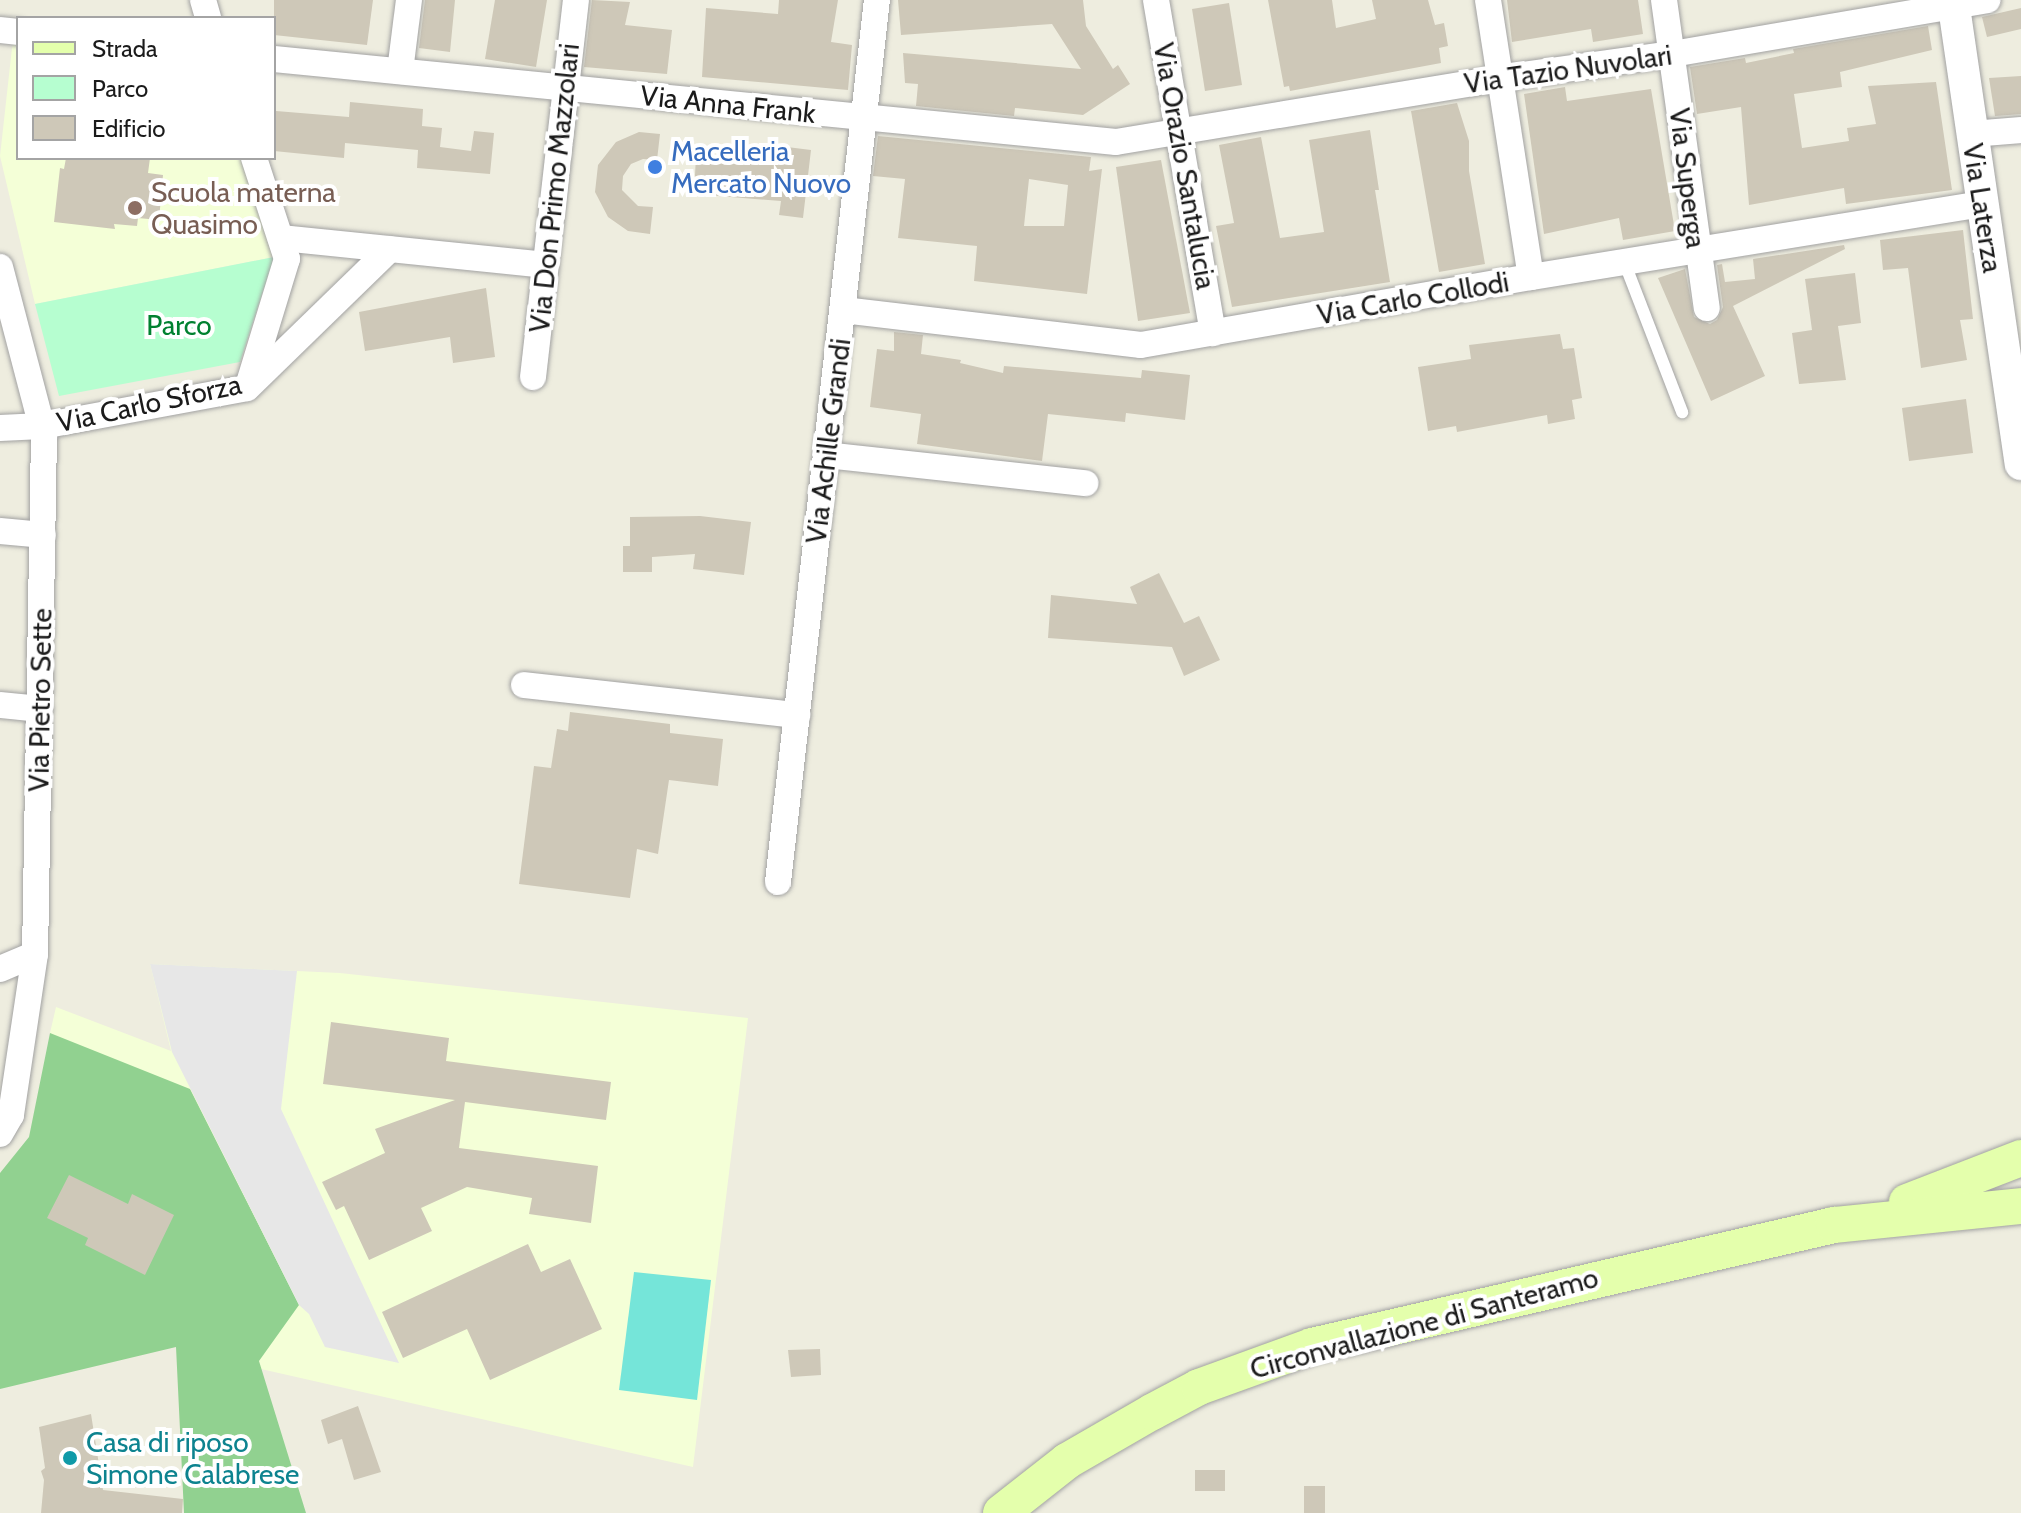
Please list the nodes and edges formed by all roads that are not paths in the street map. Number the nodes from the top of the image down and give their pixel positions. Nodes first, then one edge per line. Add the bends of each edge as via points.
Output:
1 (409, 0) edge
2 (576, 0) edge
3 (877, 0) edge
4 (1156, 0) edge
5 (1488, 0) edge
6 (1664, 0) edge
7 (1987, 0) edge
8 (1954, 3) edge
9 (1672, 54) junction
10 (276, 59) edge
11 (400, 71) junction
12 (1501, 78) junction
13 (565, 88) junction
14 (865, 117) junction
15 (2021, 130) edge
16 (1181, 132) junction
17 (1972, 134) junction
18 (255, 160) edge
19 (1982, 204) junction
20 (281, 238) junction
21 (390, 249) junction
22 (1697, 250) junction
23 (1625, 264) junction
24 (546, 265) junction
25 (0, 267) edge
26 (1531, 277) junction
27 (1707, 308) dead end
28 (843, 310) junction
29 (2011, 321) edge
30 (1213, 333) junction
31 (533, 377) dead end
32 (247, 388) junction
33 (1682, 412) dead end
34 (42, 426) junction
35 (0, 428) edge
36 (826, 455) junction
37 (2021, 464) edge
38 (1085, 483) dead end
39 (0, 531) edge
40 (43, 535) junction
41 (524, 685) dead end
42 (0, 705) edge
43 (40, 709) junction
44 (797, 715) junction
45 (778, 882) dead end
46 (35, 954) junction
47 (0, 969) edge
48 (0, 1134) edge
49 (2021, 1158) edge
50 (2021, 1206) edge
51 (1834, 1225) junction
52 (1001, 1513) edge

1 - 11 street
2 - 13 street, Via Don Primo Mazzolari
3 - 14 street, Via Achille Grandi
4 - 16 street, Via Orazio Santalucia
5 - 12 street
6 - 9 street, Via Superga
7 - 8 street, Via Tazio Nuvolari
8 - 9 street, Via Tazio Nuvolari
8 - 17 street, Via Laterza
9 - 12 street, Via Tazio Nuvolari
9 - 22 street, Via Superga
10 - 11 street, Via Anna Frank
11 - 13 street, Via Anna Frank
12 - 16 street, Via Tazio Nuvolari
12 - 26 street
13 - 14 street, Via Anna Frank
13 - 24 street, Via Don Primo Mazzolari
14 - 16 street, Via Anna Frank via 1116,142
14 - 28 street, Via Achille Grandi
15 - 17 street
16 - 30 street, Via Orazio Santalucia
17 - 19 street, Via Laterza
18 - 20 street
19 - 22 street, Via Carlo Collodi
19 - 29 street, Via Laterza
20 - 21 street
20 - 32 street via 287,259
21 - 24 street
21 - 32 street, Via Carlo Sforza
22 - 23 street, Via Carlo Collodi
22 - 27 street, Via Superga
23 - 26 street, Via Carlo Collodi
23 - 33 lane
24 - 31 street, Via Don Primo Mazzolari
25 - 34 street, Via Pietro Sette
26 - 30 street, Via Carlo Collodi
28 - 30 street, Via Carlo Collodi via 1141,345
28 - 36 street, Via Achille Grandi
29 - 37 street, Via Laterza
32 - 34 street, Via Carlo Sforza
34 - 35 street, Via Carlo Sforza
34 - 40 street, Via Pietro Sette
36 - 38 street
36 - 44 street, Via Achille Grandi
39 - 40 street
40 - 43 street, Via Pietro Sette
41 - 44 street
42 - 43 street
43 - 46 street, Via Pietro Sette
44 - 45 street, Via Achille Grandi
46 - 47 street
46 - 48 street, Via Pietro Sette via 11,1115
49 - 51 main road, Circonvallazione di Santeramo
50 - 51 main road, Circonvallazione di Santeramo
51 - 52 main road, Circonvallazione di Santeramo via 1469,1307 1253,1365 1199,1387 1106,1438

